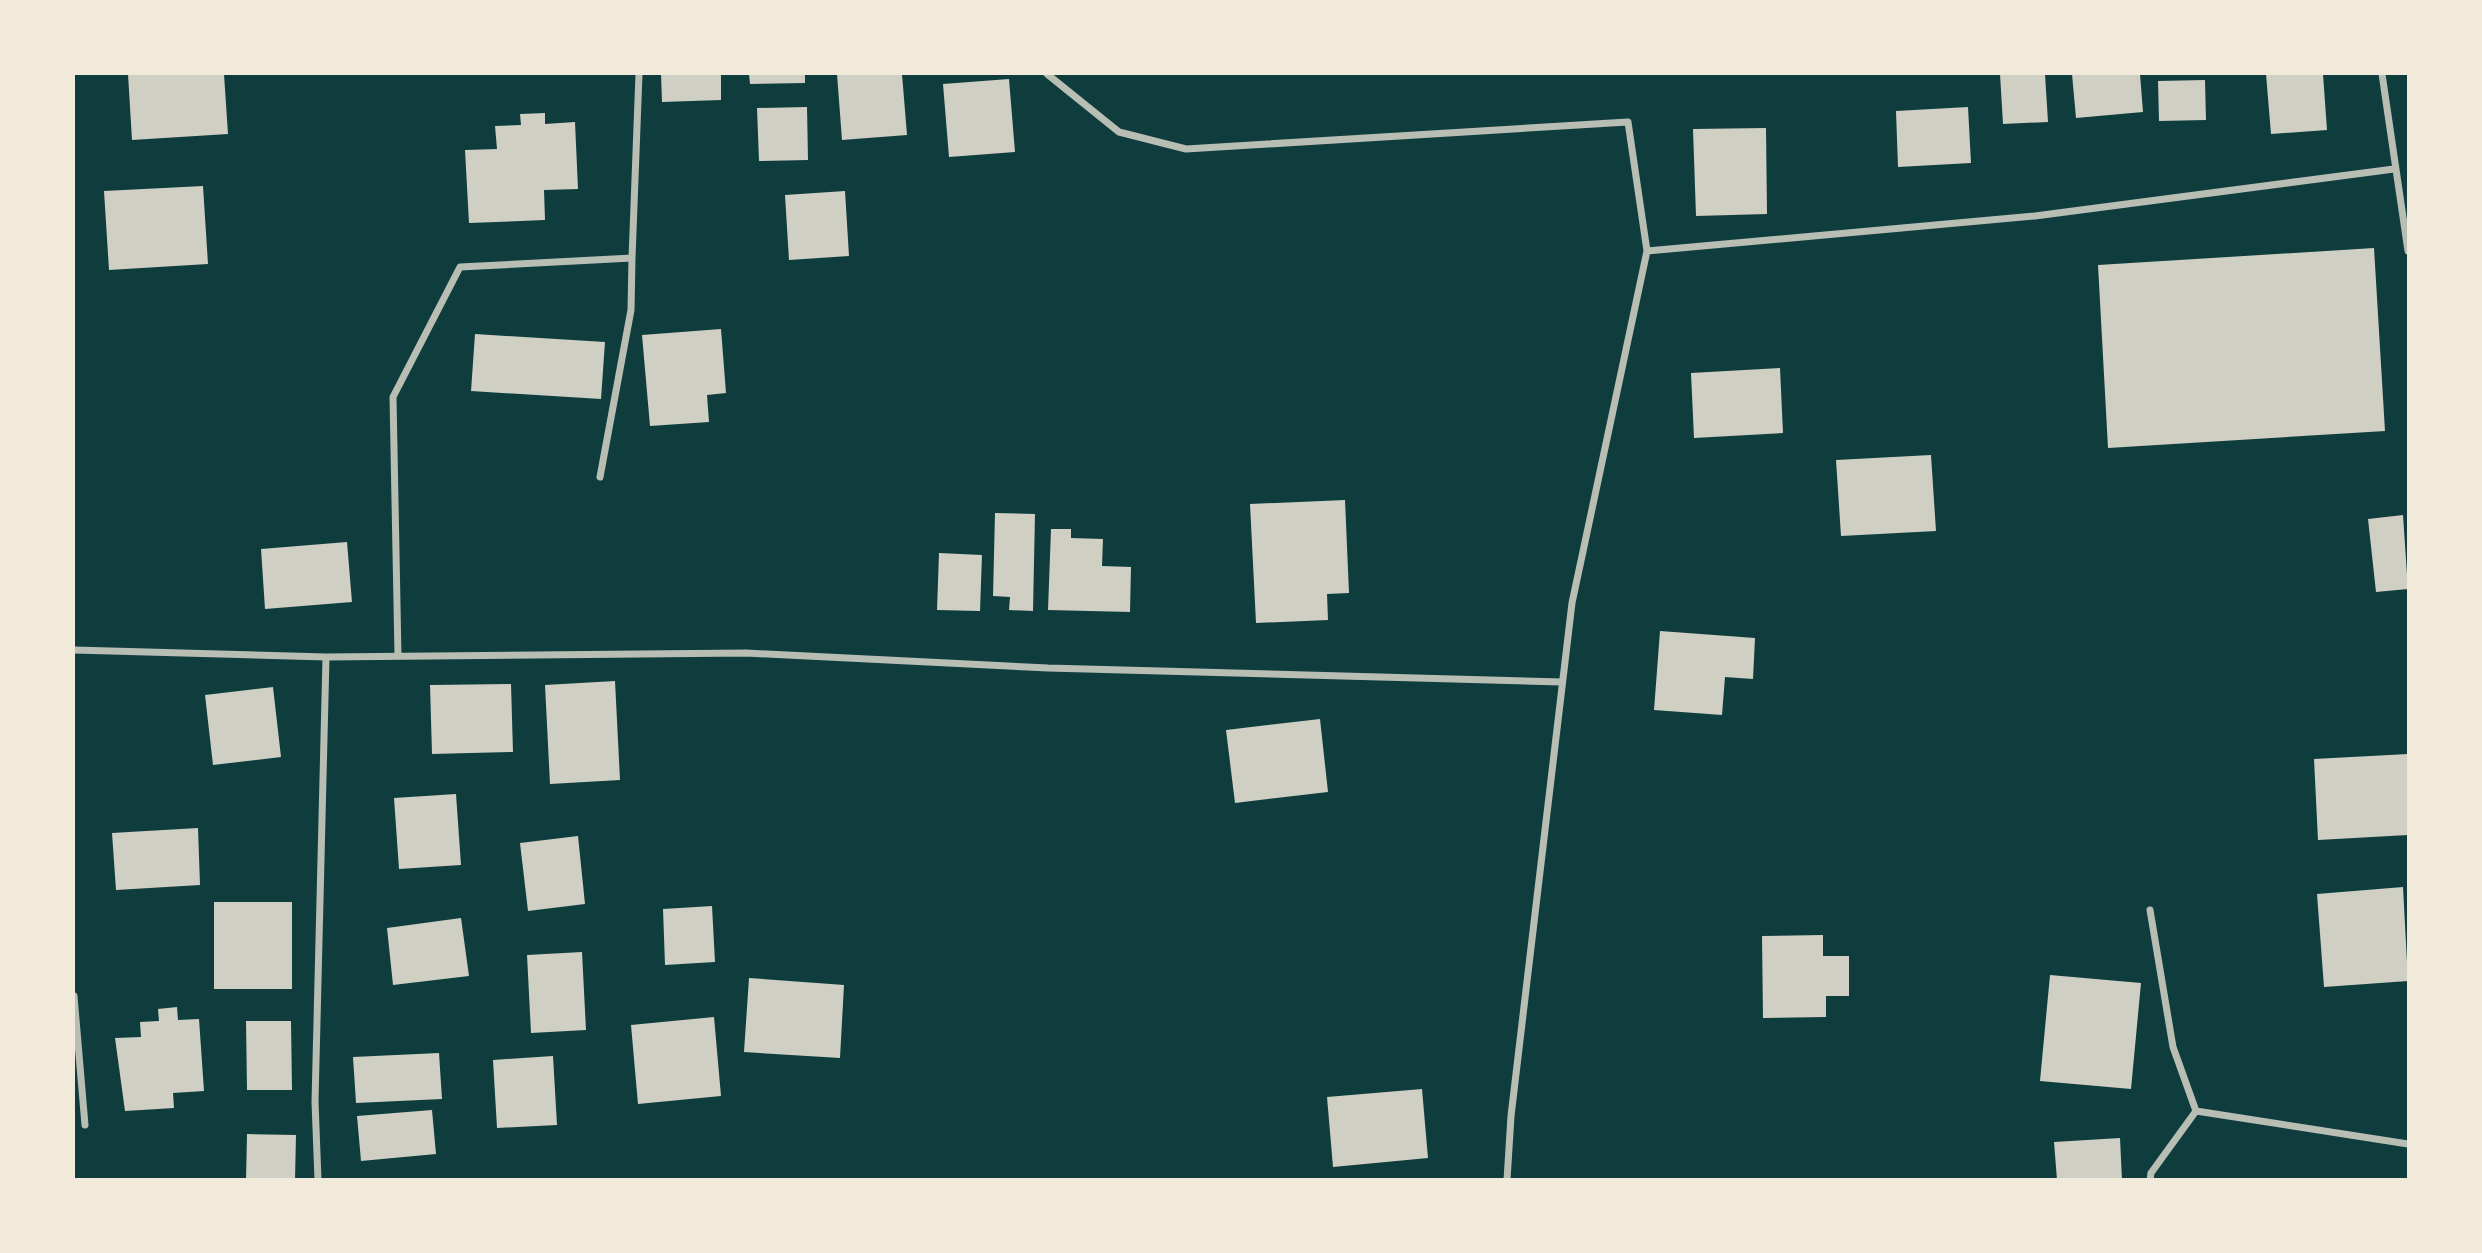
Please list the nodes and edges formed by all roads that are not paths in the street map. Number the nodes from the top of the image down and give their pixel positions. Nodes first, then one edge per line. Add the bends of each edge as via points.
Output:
1 (639, 74) edge
2 (1047, 74) edge
3 (2382, 74) edge
4 (2394, 169) junction
5 (1647, 251) junction
6 (2409, 251) edge
7 (632, 258) junction
8 (600, 477) dead end
9 (74, 650) edge
10 (398, 656) junction
11 (326, 657) junction
12 (1562, 682) junction
13 (2150, 910) dead end
14 (74, 996) edge
15 (2196, 1111) junction
16 (85, 1125) dead end
17 (2409, 1144) edge
18 (318, 1180) edge
19 (1507, 1180) edge
20 (2150, 1180) edge

1 - 7 street
2 - 5 street via 1119,132 1186,149 1628,122
3 - 4 street
4 - 5 street via 2035,216
4 - 6 street
5 - 12 street via 1572,603
7 - 8 street via 631,310
7 - 10 street via 460,267 393,397
9 - 11 street
10 - 11 street
10 - 12 street via 746,653 1048,668
11 - 18 street via 315,1102
12 - 19 street
13 - 15 street via 2173,1047
14 - 16 street
15 - 17 street
15 - 20 street

